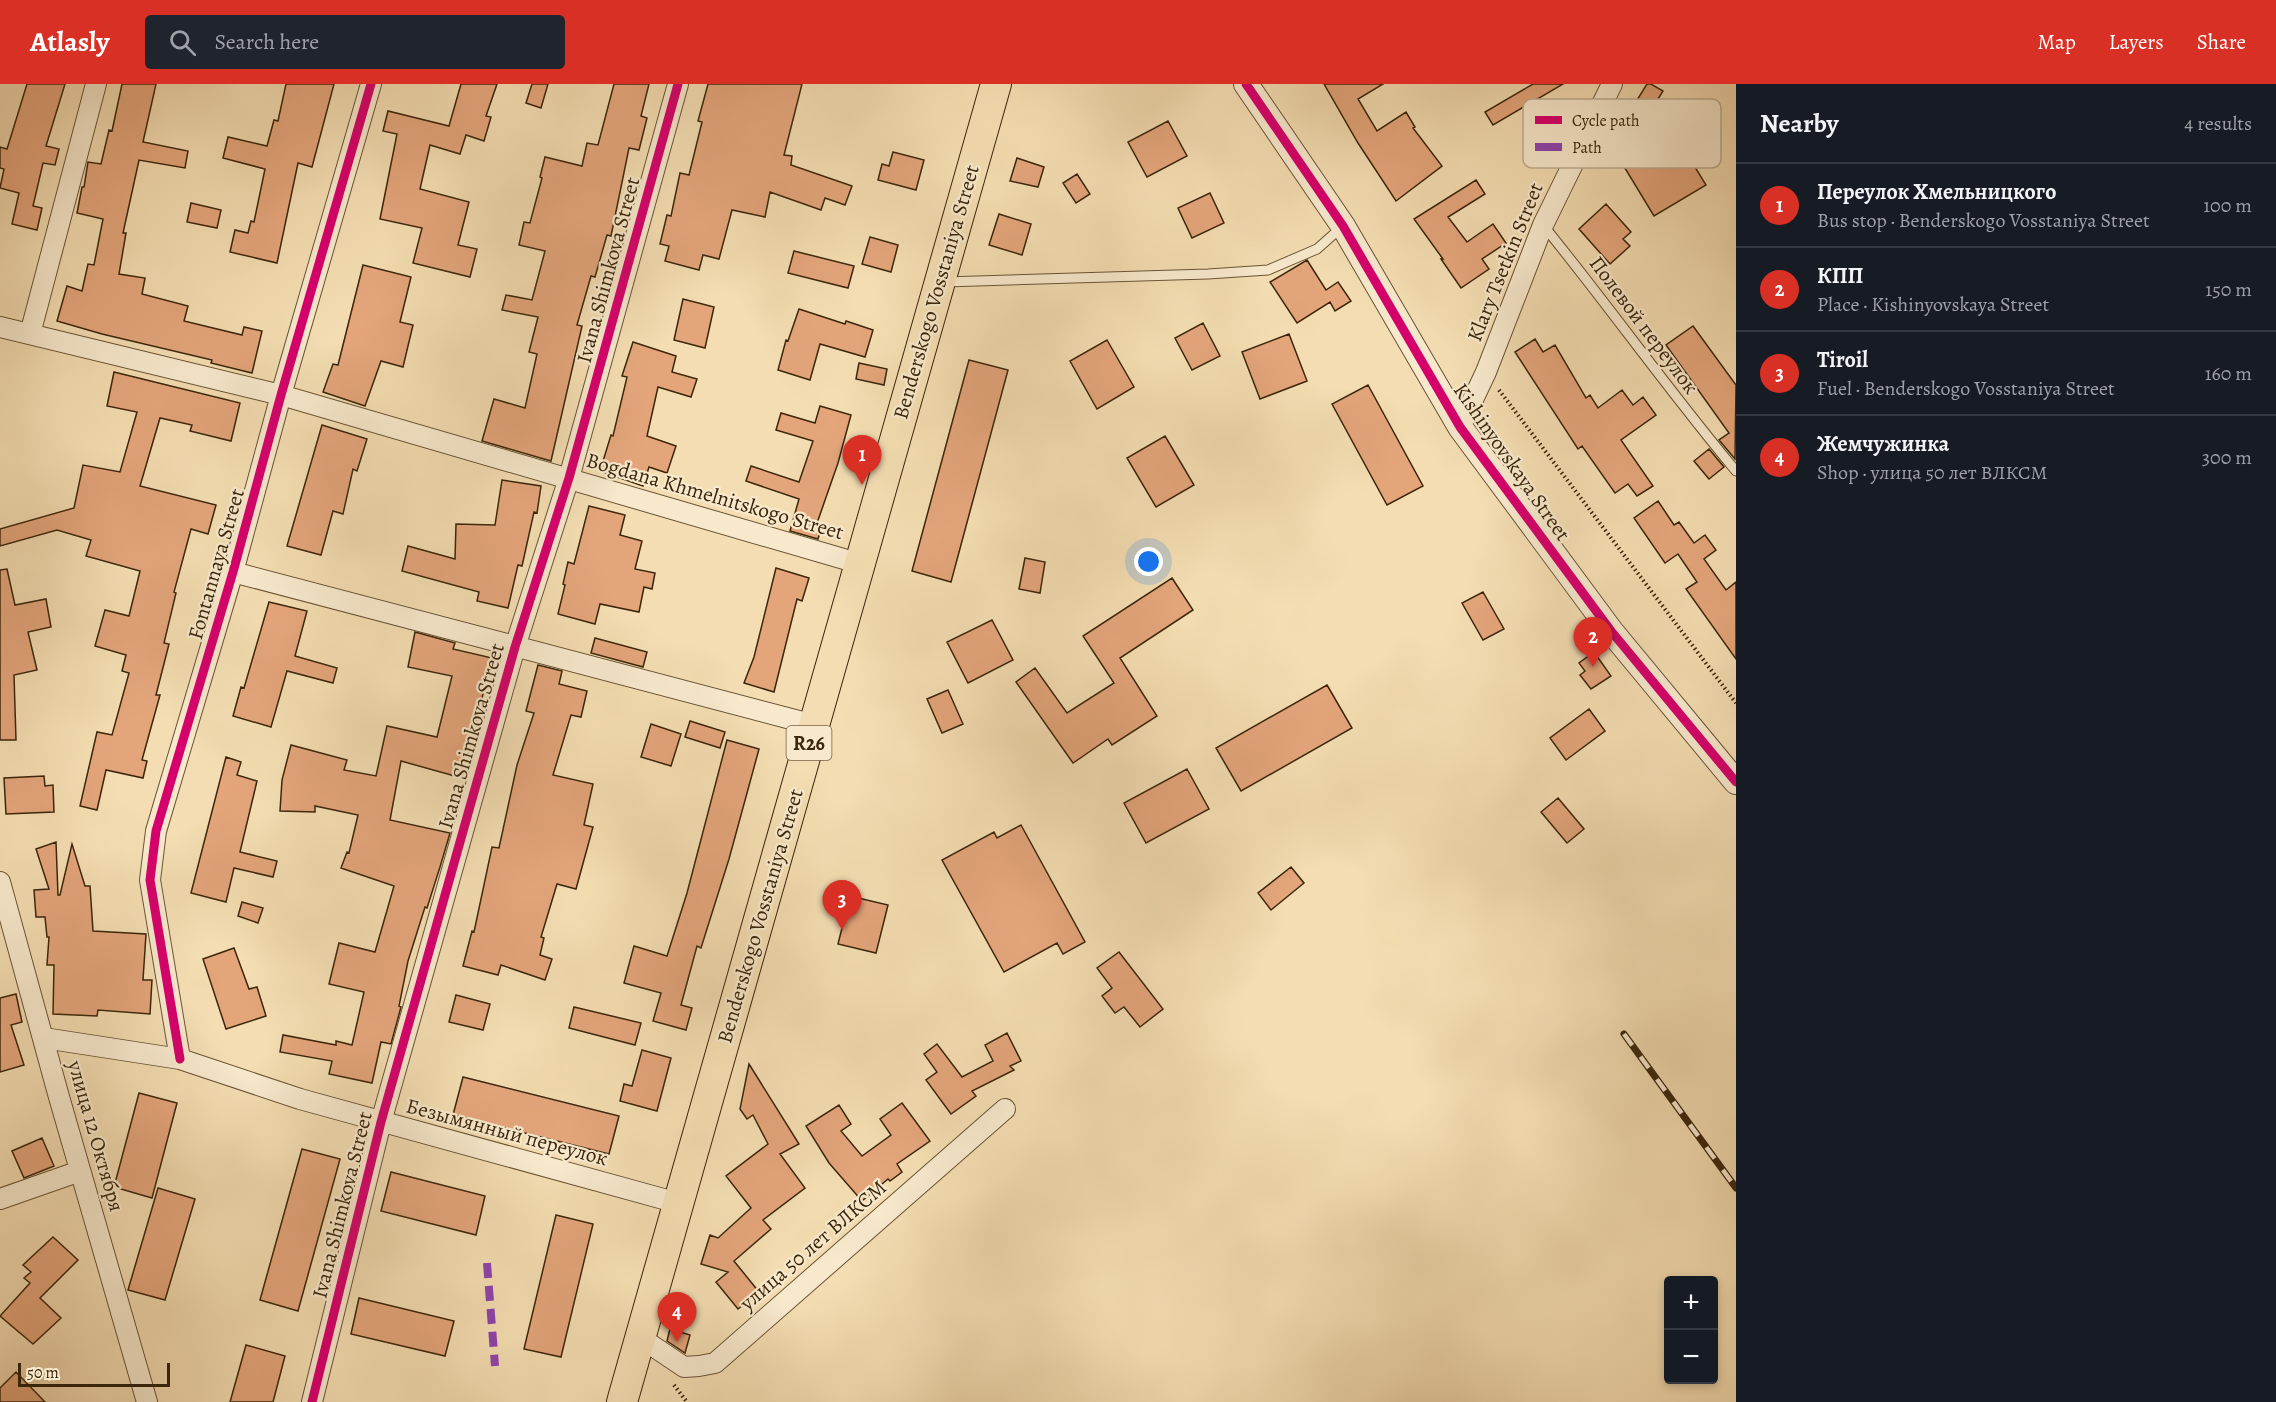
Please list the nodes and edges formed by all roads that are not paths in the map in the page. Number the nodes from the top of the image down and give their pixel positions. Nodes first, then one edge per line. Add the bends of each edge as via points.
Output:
1 (96, 84) edge
2 (370, 84) edge
3 (678, 84) edge
4 (996, 84) edge
5 (1245, 84) edge
6 (1612, 84) edge
7 (1605, 99) edge
8 (1571, 168) edge
9 (1543, 225) junction
10 (1343, 226) junction
11 (939, 282) junction
12 (0, 327) edge
13 (30, 334) junction
14 (281, 395) junction
15 (1460, 426) junction
16 (1736, 471) edge
17 (569, 478) junction
18 (861, 564) junction
19 (233, 572) junction
20 (515, 647) junction
21 (814, 725) junction
22 (1736, 782) edge
23 (0, 882) edge
24 (44, 1038) junction
25 (180, 1059) junction
26 (1005, 1110) dead end
27 (381, 1122) junction
28 (80, 1171) junction
29 (0, 1199) edge
30 (678, 1203) junction
31 (640, 1338) junction
32 (147, 1402) edge
33 (312, 1402) edge
34 (622, 1402) edge

1 - 13 street
2 - 14 street, Fontannaya Street
3 - 17 street, Ivana Shimkova Street
4 - 11 main road, Benderskogo Vosstaniya Street / R26
5 - 10 street, Kishinyovskaya Street
6 - 7 street, Klary Tsetkin Street
8 - 9 street, Klary Tsetkin Street
9 - 15 street, Klary Tsetkin Street via 1486,372
9 - 16 lane, Полевой переулок
10 - 11 lane via 1317,249 1268,270
10 - 15 street, Kishinyovskaya Street
11 - 18 main road, Benderskogo Vosstaniya Street / R26
12 - 13 street, Bogdana Khmelnitskogo Street
13 - 14 street, Bogdana Khmelnitskogo Street
14 - 17 street, Bogdana Khmelnitskogo Street
14 - 19 street, Fontannaya Street
15 - 22 street, Kishinyovskaya Street via 1611,631
17 - 18 street, Bogdana Khmelnitskogo Street
17 - 20 street, Ivana Shimkova Street
18 - 21 main road, Benderskogo Vosstaniya Street / R26
19 - 20 street
19 - 25 street, Fontannaya Street via 156,831 152,858 150,880
20 - 21 street
20 - 27 street, Ivana Shimkova Street
21 - 30 main road, Benderskogo Vosstaniya Street / R26
23 - 24 street, улица 12 Октября
24 - 25 street, Безымянный переулок
24 - 28 street, улица 12 Октября
25 - 27 street, Безымянный переулок
26 - 31 street, улица 50 лет ВЛКСМ via 715,1363 684,1367
27 - 30 street, Безымянный переулок
27 - 33 street, Ivana Shimkova Street
28 - 29 street
28 - 32 street, улица 12 Октября
30 - 31 main road, Benderskogo Vosstaniya Street / R26
31 - 34 main road, Benderskogo Vosstaniya Street / R26

